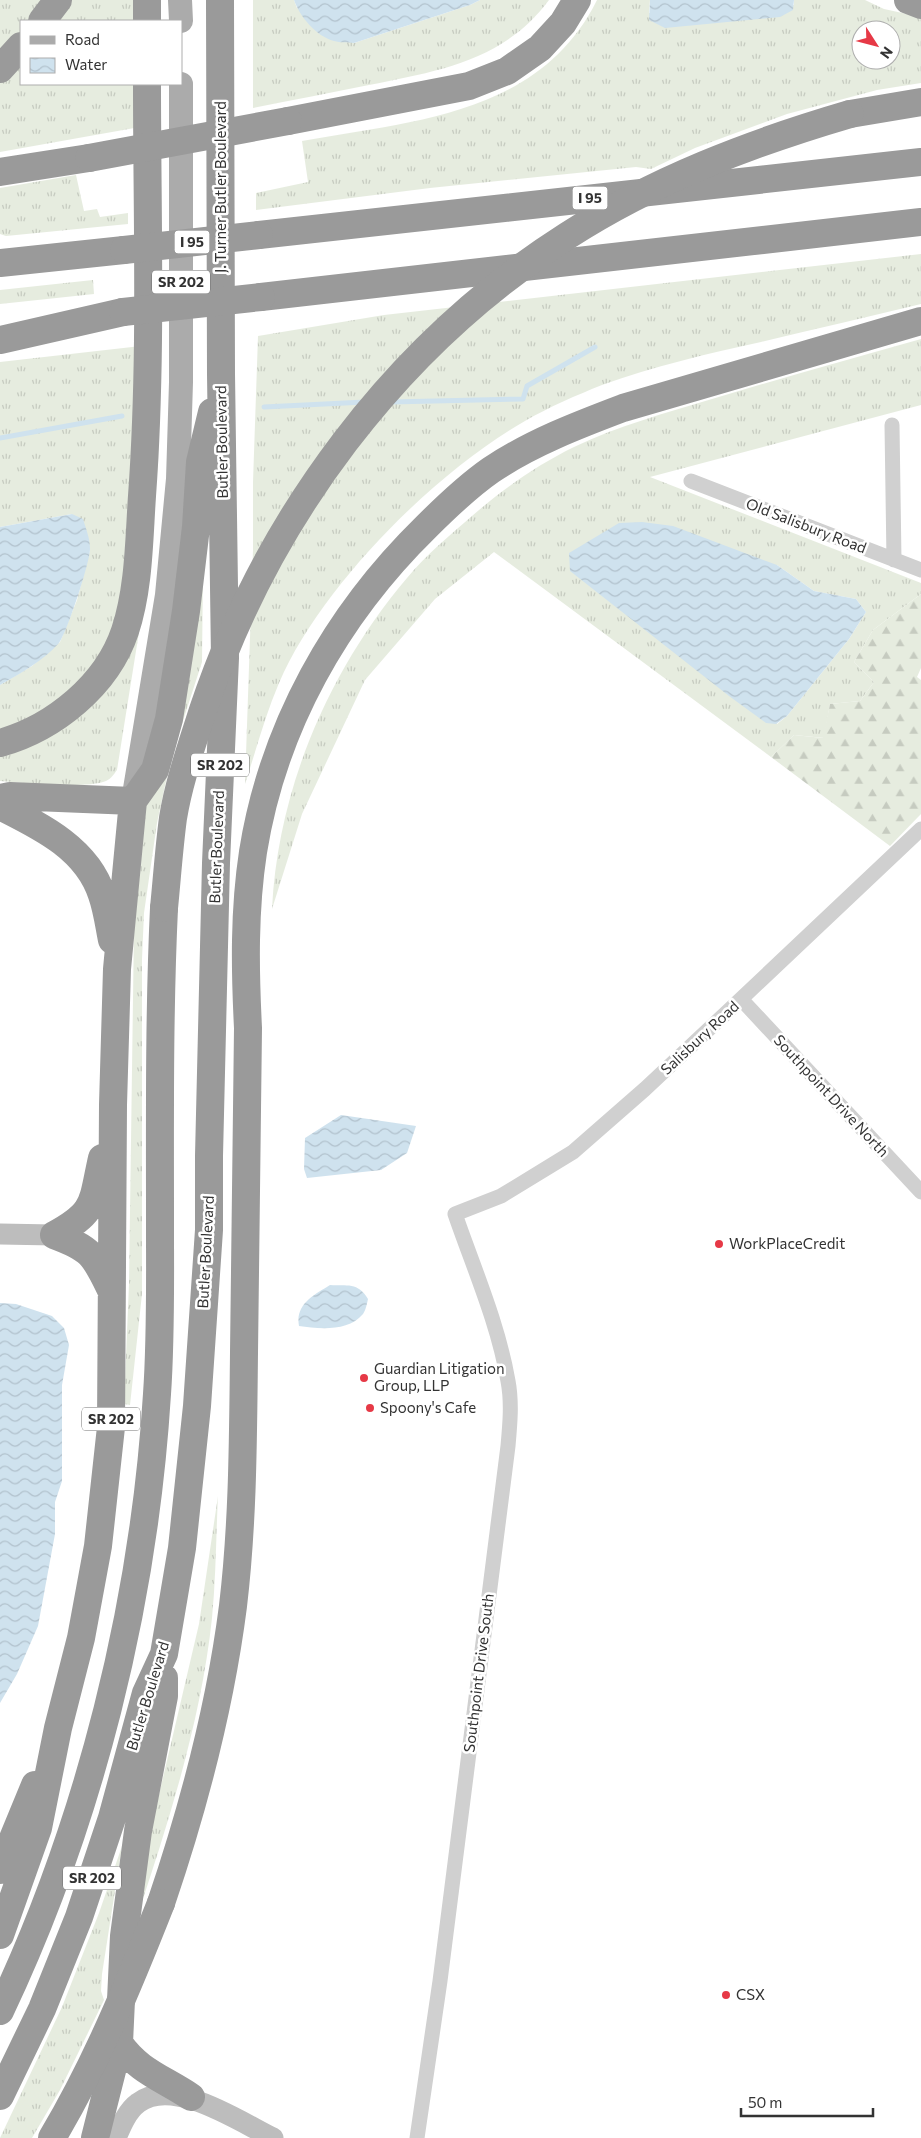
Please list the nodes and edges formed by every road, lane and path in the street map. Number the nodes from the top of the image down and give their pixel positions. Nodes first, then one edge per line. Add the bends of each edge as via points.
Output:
1 (58, 0) edge
2 (147, 0) edge
3 (180, 0) edge
4 (220, 0) edge
5 (577, 0) edge
6 (908, 0) edge
7 (921, 5) edge
8 (43, 20) edge
9 (147, 20) edge
10 (181, 20) edge
11 (20, 47) edge
12 (0, 69) edge
13 (147, 85) edge
14 (181, 85) edge
15 (921, 102) edge
16 (921, 162) edge
17 (0, 172) edge
18 (921, 222) edge
19 (0, 263) edge
20 (123, 312) junction
21 (921, 321) edge
22 (0, 325) edge
23 (0, 340) edge
24 (221, 374) junction
25 (892, 426) dead end
26 (691, 481) dead end
27 (894, 560) junction
28 (921, 570) edge
29 (0, 743) edge
30 (0, 798) edge
31 (133, 801) junction
32 (0, 806) edge
33 (921, 829) edge
34 (245, 962) junction
35 (117, 968) junction
36 (742, 999) junction
37 (113, 1105) junction
38 (209, 1156) junction
39 (921, 1192) edge
40 (455, 1214) joint
41 (0, 1234) edge
42 (54, 1235) junction
43 (113, 1293) junction
44 (164, 1654) junction
45 (58, 1728) junction
46 (0, 1870) edge
47 (0, 1934) edge
48 (0, 2010) edge
49 (119, 2043) junction
50 (0, 2096) edge
51 (191, 2097) junction
52 (52, 2138) edge
53 (95, 2138) edge
54 (116, 2138) edge
55 (273, 2138) edge
56 (417, 2138) edge

1 - 8 highway
2 - 9 highway
3 - 10 main road
4 - 24 highway, J. Turner Butler Boulevard / SR 202
5 - 17 highway, bridge via 540,48 507,71 469,86
6 - 7 highway
11 - 12 highway
13 - 29 highway via 150,346 134,591 125,631 107,665 77,701 32,731
14 - 31 main road, SR 202 via 178,479 167,595
15 - 48 highway, bridge via 850,114 750,146 654,187 566,236 504,281 450,326 400,376 343,445 293,516 234,627 189,754 173,817 160,989 157,1395 135,1579 92,1766 40,1918
16 - 19 highway, I 95, bridge
18 - 20 highway, bridge
20 - 22 highway
20 - 23 highway
21 - 34 highway via 622,408 579,424 491,470 445,508 411,541 350,614 316,670 290,724 269,779 254,850
24 - 31 highway via 200,462 186,611 169,719 155,770
24 - 38 highway, Butler Boulevard / SR 202 via 225,658
25 - 27 street
26 - 27 street, Old Salisbury Road
27 - 28 street, Old Salisbury Road
30 - 31 highway
31 - 35 highway, SR 202
32 - 35 highway via 58,838 87,866 102,893
33 - 36 street, Salisbury Road
34 - 38 highway
34 - 52 highway, bridge via 248,1028 244,1452 232,1606 218,1700 193,1804 161,1904 119,2007
35 - 37 highway, SR 202
36 - 39 street, Southpoint Drive North
36 - 40 street, Salisbury Road via 573,1152 501,1196
37 - 42 highway via 88,1211 80,1220
37 - 43 highway, SR 202
38 - 44 highway, Butler Boulevard / SR 202 via 209,1230 197,1406 182,1548
40 - 56 street, Southpoint Drive South via 494,1322 508,1382 510,1414 440,1981
41 - 42 street
42 - 43 highway via 89,1252 96,1259
43 - 45 highway, SR 202 via 111,1427 98,1546 81,1638
44 - 49 highway via 164,1696 138,1831 124,1936
44 - 50 highway, Butler Boulevard / SR 202 via 146,1693 112,1818 79,1917 42,2008
45 - 46 highway
45 - 47 highway, SR 202 via 38,1828
49 - 51 highway via 141,2068
49 - 53 highway
51 - 54 street via 166,2095 146,2098 129,2112
51 - 55 street

